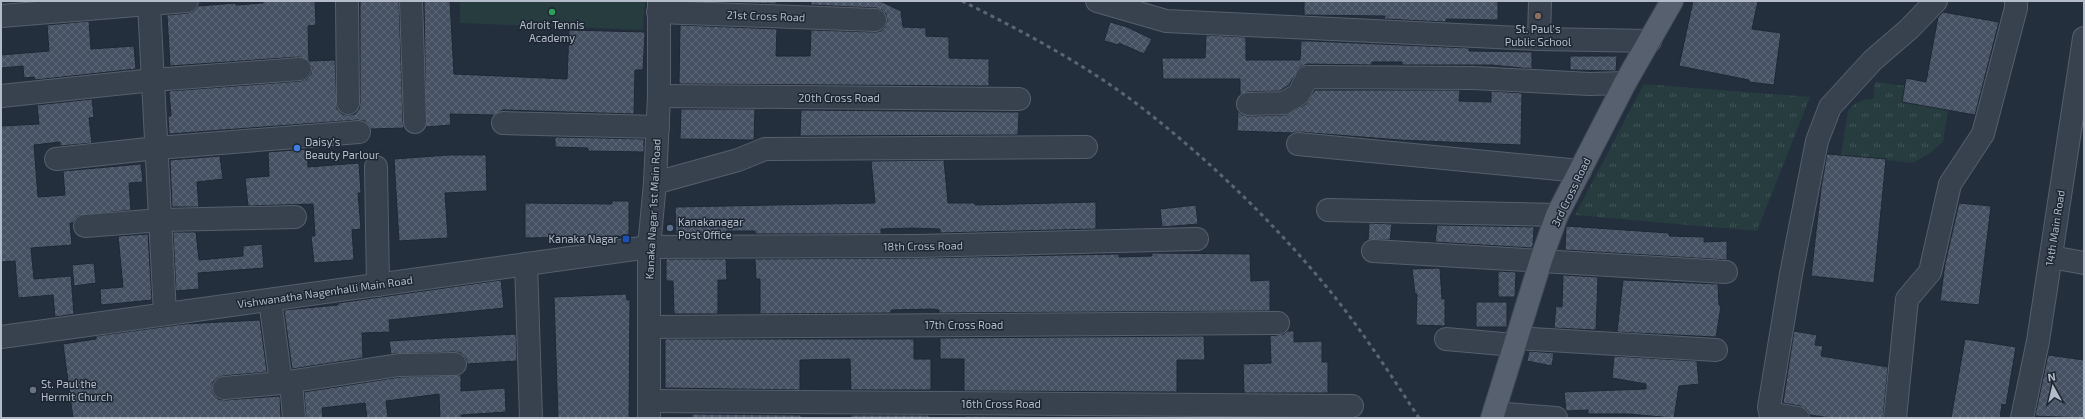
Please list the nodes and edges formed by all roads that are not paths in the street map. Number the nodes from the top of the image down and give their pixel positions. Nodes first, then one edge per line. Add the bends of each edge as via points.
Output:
1 (188, 1) edge
2 (347, 1) edge
3 (411, 1) edge
4 (1098, 1) edge
5 (1540, 1) edge
6 (1672, 1) edge
7 (1936, 1) edge
8 (2016, 1) edge
9 (149, 4) junction
10 (659, 6) edge
11 (1, 16) edge
12 (875, 20) dead end
13 (2084, 38) edge
14 (1539, 39) junction
15 (1650, 41) junction
16 (300, 69) dead end
17 (153, 80) junction
18 (1625, 83) junction
19 (1, 96) edge
20 (659, 96) junction
21 (1018, 100) dead end
22 (348, 103) dead end
23 (1248, 104) dead end
24 (2078, 115) edge
25 (415, 122) dead end
26 (503, 123) dead end
27 (658, 127) junction
28 (359, 132) dead end
29 (1298, 144) dead end
30 (1086, 147) dead end
31 (157, 148) junction
32 (56, 159) dead end
33 (376, 167) dead end
34 (1580, 171) junction
35 (655, 183) junction
36 (1328, 210) dead end
37 (1557, 215) junction
38 (295, 217) dead end
39 (161, 220) junction
40 (85, 226) dead end
41 (1197, 239) dead end
42 (649, 247) junction
43 (1372, 251) dead end
44 (2050, 257) junction
45 (1541, 260) junction
46 (2084, 263) edge
47 (526, 264) junction
48 (1726, 272) dead end
49 (378, 285) junction
50 (270, 300) junction
51 (165, 314) junction
52 (1278, 323) dead end
53 (649, 327) junction
54 (1, 337) edge
55 (1446, 339) dead end
56 (1515, 342) junction
57 (1716, 350) dead end
58 (455, 364) dead end
59 (286, 382) junction
60 (224, 388) dead end
61 (1352, 406) dead end
62 (649, 410) edge
63 (1493, 415) edge
64 (294, 418) edge
65 (531, 418) edge
66 (1556, 418) edge
67 (1798, 418) edge
68 (1895, 418) edge
69 (2022, 418) edge

1 - 9 street
2 - 22 street
3 - 25 street
4 - 14 street via 1166,21
5 - 14 street
6 - 15 main road, 3rd Cross Road
7 - 67 street via 1873,60 1830,107 1817,141 1769,407 1770,412 1774,414
8 - 68 street via 1983,134 1950,184 1930,272 1907,299
9 - 11 street
9 - 17 street
10 - 12 street, 21st Cross Road
10 - 20 street, Kanaka Nagar 1st Main Road
13 - 24 street, 14th Main Road
14 - 15 street
15 - 18 main road, 3rd Cross Road
16 - 17 street
17 - 19 street
17 - 31 street
18 - 23 street via 1590,84 1473,78 1307,77 1299,94 1284,103
18 - 34 main road, 3rd Cross Road
20 - 21 street, 20th Cross Road
20 - 27 street, Kanaka Nagar 1st Main Road
24 - 44 street, 14th Main Road
26 - 27 street
27 - 35 street, Kanaka Nagar 1st Main Road
28 - 31 street
29 - 34 street
30 - 35 street via 765,149 738,160
31 - 32 street
31 - 39 street
33 - 49 street
34 - 37 main road, 3rd Cross Road
35 - 42 street, Kanaka Nagar 1st Main Road
36 - 37 street
37 - 45 main road, 3rd Cross Road
38 - 39 street
39 - 40 street
39 - 51 street
41 - 42 street, 18th Cross Road via 917,246
42 - 47 street, Vishwanatha Nagenhalli Main Road
42 - 53 street, Kanaka Nagar 1st Main Road
43 - 45 street
44 - 46 street
44 - 69 street, 14th Main Road via 2038,341
45 - 48 street
45 - 56 main road, 3rd Cross Road
47 - 49 street, Vishwanatha Nagenhalli Main Road
47 - 65 street
49 - 50 street, Vishwanatha Nagenhalli Main Road
50 - 51 street, Vishwanatha Nagenhalli Main Road
50 - 59 street
51 - 54 street, Vishwanatha Nagenhalli Main Road
52 - 53 street, 17th Cross Road
53 - 62 street, Kanaka Nagar 1st Main Road
55 - 56 street
56 - 57 street
56 - 63 main road, 3rd Cross Road
58 - 59 street via 399,365
59 - 60 street
59 - 64 street
61 - 62 street, 16th Cross Road
63 - 66 street

